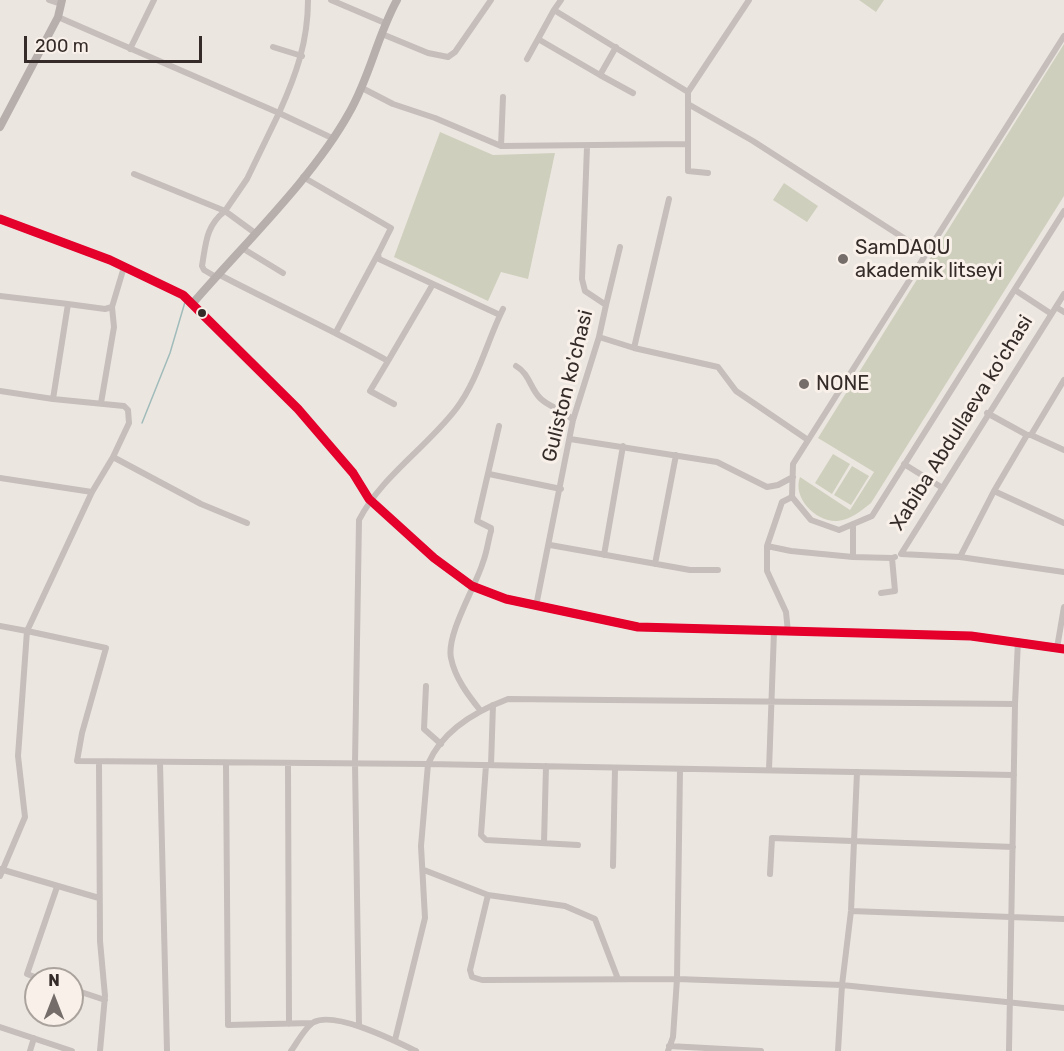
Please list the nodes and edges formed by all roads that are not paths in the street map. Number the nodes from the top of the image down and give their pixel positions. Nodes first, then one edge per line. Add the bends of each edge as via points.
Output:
1 (49, 0) edge
2 (154, 0) edge
3 (309, 0) edge
4 (331, 0) edge
5 (397, 0) edge
6 (491, 0) edge
7 (561, 0) edge
8 (749, 0) edge
9 (61, 2) edge
10 (554, 10) junction
11 (58, 17) junction
12 (385, 23) junction
13 (382, 34) junction
14 (1064, 36) edge
15 (538, 39) junction
16 (273, 47) dead end
17 (616, 47) junction
18 (130, 49) junction
19 (302, 56) junction
20 (527, 60) dead end
21 (600, 75) junction
22 (362, 88) junction
23 (688, 92) junction
24 (633, 93) dead end
25 (503, 97) dead end
26 (687, 104) junction
27 (279, 113) junction
28 (0, 127) edge
29 (332, 138) junction
30 (687, 144) junction
31 (501, 146) junction
32 (587, 147) junction
33 (708, 173) dead end
34 (134, 174) dead end
35 (303, 177) junction
36 (669, 198) dead end
37 (225, 211) junction
38 (1064, 211) edge
39 (0, 219) edge
40 (255, 232) junction
41 (242, 248) junction
42 (620, 248) dead end
43 (927, 253) junction
44 (378, 254) junction
45 (124, 267) junction
46 (283, 273) dead end
47 (217, 276) junction
48 (433, 284) junction
49 (1015, 290) junction
50 (1064, 294) edge
51 (0, 296) edge
52 (193, 303) junction
53 (68, 304) junction
54 (606, 305) junction
55 (112, 307) junction
56 (1056, 307) junction
57 (1064, 312) edge
58 (1050, 313) junction
59 (336, 332) junction
60 (599, 337) junction
61 (634, 348) junction
62 (388, 361) junction
63 (516, 366) dead end
64 (1064, 380) edge
65 (0, 391) edge
66 (53, 399) junction
67 (101, 403) junction
68 (394, 404) dead end
69 (987, 413) junction
70 (573, 420) junction
71 (499, 426) dead end
72 (1029, 435) junction
73 (570, 439) junction
74 (808, 440) junction
75 (623, 446) junction
76 (1064, 450) edge
77 (676, 455) junction
78 (113, 457) junction
79 (904, 464) junction
80 (489, 474) junction
81 (793, 477) junction
82 (0, 478) edge
83 (941, 487) junction
84 (561, 489) junction
85 (994, 491) junction
86 (92, 492) junction
87 (792, 497) junction
88 (369, 499) junction
89 (247, 523) dead end
90 (1064, 523) edge
91 (853, 524) junction
92 (550, 545) junction
93 (766, 546) junction
94 (901, 554) junction
95 (603, 555) junction
96 (853, 557) junction
97 (960, 557) junction
98 (892, 558) junction
99 (655, 564) junction
100 (718, 570) dead end
101 (1064, 572) edge
102 (472, 586) junction
103 (881, 593) dead end
104 (536, 606) junction
105 (1064, 607) edge
106 (0, 626) edge
107 (774, 631) junction
108 (27, 632) junction
109 (788, 632) junction
110 (1018, 641) junction
111 (1060, 648) edge
112 (426, 686) dead end
113 (769, 702) junction
114 (1015, 704) junction
115 (493, 705) junction
116 (480, 710) junction
117 (441, 744) junction
118 (99, 762) junction
119 (160, 763) junction
120 (226, 764) junction
121 (288, 764) junction
122 (355, 764) junction
123 (428, 764) junction
124 (489, 765) junction
125 (546, 766) junction
126 (615, 768) junction
127 (680, 769) junction
128 (769, 770) junction
129 (857, 772) junction
130 (1014, 775) junction
131 (854, 839) junction
132 (543, 843) junction
133 (578, 845) dead end
134 (1013, 847) junction
135 (613, 866) dead end
136 (424, 870) junction
137 (1, 872) edge
138 (770, 874) dead end
139 (57, 886) junction
140 (488, 895) junction
141 (99, 898) junction
142 (851, 911) junction
143 (1013, 915) junction
144 (1064, 919) edge
145 (29, 967) edge
146 (618, 979) junction
147 (677, 979) junction
148 (842, 984) junction
149 (84, 994) edge
150 (105, 1000) junction
151 (1011, 1003) junction
152 (1064, 1008) edge
153 (312, 1023) junction
154 (289, 1024) junction
155 (359, 1026) junction
156 (0, 1027) edge
157 (34, 1038) junction
158 (395, 1040) junction
159 (669, 1049) edge
160 (30, 1051) edge
161 (72, 1051) edge
162 (100, 1051) edge
163 (167, 1051) edge
164 (291, 1051) edge
165 (416, 1051) edge
166 (761, 1051) edge
167 (838, 1051) edge
168 (1009, 1051) edge

1 - 9 street
2 - 18 street
3 - 19 street
4 - 12 street
5 - 12 street
6 - 13 street via 448,57
7 - 10 street
8 - 23 street
9 - 11 street
10 - 15 street
10 - 17 street
11 - 18 street
11 - 28 street
12 - 13 street
13 - 22 street
14 - 43 street
15 - 20 street
15 - 21 street
16 - 19 street
17 - 21 street
17 - 23 street
18 - 27 street
19 - 27 street
21 - 24 street
22 - 29 street
22 - 31 street
23 - 26 street
25 - 31 street
26 - 30 street
26 - 43 street via 753,141
27 - 29 street
27 - 37 street via 247,179
29 - 35 street
30 - 32 street
30 - 33 street via 687,171
31 - 32 street
32 - 54 street, Guliston ko'chasi via 582,279 585,291
34 - 37 street
35 - 40 street
35 - 44 street via 391,228
36 - 61 street
37 - 40 street
37 - 47 street via 213,221 202,266
38 - 49 street
39 - 45 street
40 - 41 street
41 - 46 street
41 - 47 street
42 - 54 street
43 - 74 street
44 - 48 street via 379,259
44 - 59 street
45 - 52 street
45 - 55 street
47 - 52 street
47 - 59 street
48 - 62 street
48 - 88 street via 502,312 458,407
49 - 58 street
49 - 79 street
50 - 56 street, Xabiba Abdullaeva ko'chasi
51 - 53 street
52 - 88 street via 298,409 353,473
53 - 55 street
53 - 66 street
54 - 60 street, Guliston ko'chasi
55 - 67 street via 114,327
56 - 57 street
56 - 58 street, Xabiba Abdullaeva ko'chasi
58 - 69 street, Xabiba Abdullaeva ko'chasi
59 - 62 street
60 - 61 street
60 - 70 street, Guliston ko'chasi
61 - 74 street via 718,367 736,391
62 - 68 street via 369,391
63 - 70 street via 525,371 540,399
64 - 72 street
65 - 66 street
66 - 67 street
67 - 78 street via 124,406 130,417
69 - 72 street
69 - 83 street, Xabiba Abdullaeva ko'chasi
70 - 73 street, Guliston ko'chasi
71 - 80 street
72 - 76 street
72 - 85 street
73 - 75 street
73 - 84 street, Guliston ko'chasi
74 - 81 street via 793,464
75 - 77 street
75 - 95 street
77 - 81 street via 717,462 767,487
77 - 99 street
78 - 86 street
78 - 89 street via 201,504
79 - 83 street
79 - 91 street via 872,516
80 - 84 street
80 - 102 street via 477,520 491,531 484,562
81 - 87 street
82 - 86 street
83 - 94 street, Xabiba Abdullaeva ko'chasi
84 - 92 street, Guliston ko'chasi
85 - 90 street
85 - 97 street
86 - 108 street
87 - 91 street via 811,520 839,530
87 - 93 street via 782,502
88 - 102 street
88 - 122 street via 359,520
91 - 96 street
92 - 95 street
92 - 104 street, Guliston ko'chasi
93 - 96 street
93 - 109 street via 766,572 786,612
94 - 97 street, Xabiba Abdullaeva ko'chasi
94 - 98 street
95 - 99 street
96 - 98 street
97 - 101 street, Xabiba Abdullaeva ko'chasi
98 - 103 street via 895,591
99 - 100 street
102 - 104 street
102 - 116 street via 451,646 451,657 464,690
104 - 107 street via 638,627
105 - 111 street
106 - 108 street
107 - 109 street
107 - 113 street
108 - 118 street via 106,648 77,761
108 - 137 street via 18,756 25,817
109 - 110 street via 970,636
110 - 111 street
110 - 114 street
112 - 117 street via 424,729
113 - 114 street
113 - 115 street via 508,699
113 - 128 street
114 - 130 street
115 - 116 street
115 - 124 street
116 - 117 street
117 - 123 street
118 - 119 street
118 - 141 street
119 - 120 street
119 - 163 street
120 - 121 street
120 - 154 street via 228,1025
121 - 122 street
121 - 154 street
122 - 123 street
122 - 155 street
123 - 124 street
123 - 136 street via 421,846
124 - 125 street
124 - 132 street via 481,835 486,840
125 - 126 street
125 - 132 street
126 - 127 street
126 - 135 street
127 - 128 street
127 - 147 street
128 - 129 street
129 - 130 street
129 - 131 street
130 - 134 street
131 - 134 street
131 - 138 street via 772,838
131 - 142 street
132 - 133 street
134 - 143 street
136 - 140 street
136 - 158 street via 425,918
137 - 139 street
139 - 141 street
139 - 145 street
140 - 146 street via 565,906 596,919
140 - 146 street via 471,977 490,981
141 - 150 street
142 - 143 street
142 - 148 street
143 - 144 street
143 - 151 street
146 - 147 street
147 - 148 street
147 - 159 street
148 - 151 street
148 - 167 street
149 - 150 street
150 - 162 street
151 - 152 street
151 - 168 street
153 - 154 street
153 - 155 street via 344,1022
153 - 164 street
155 - 158 street
156 - 157 street
157 - 160 street
157 - 161 street
158 - 165 street
159 - 166 street

